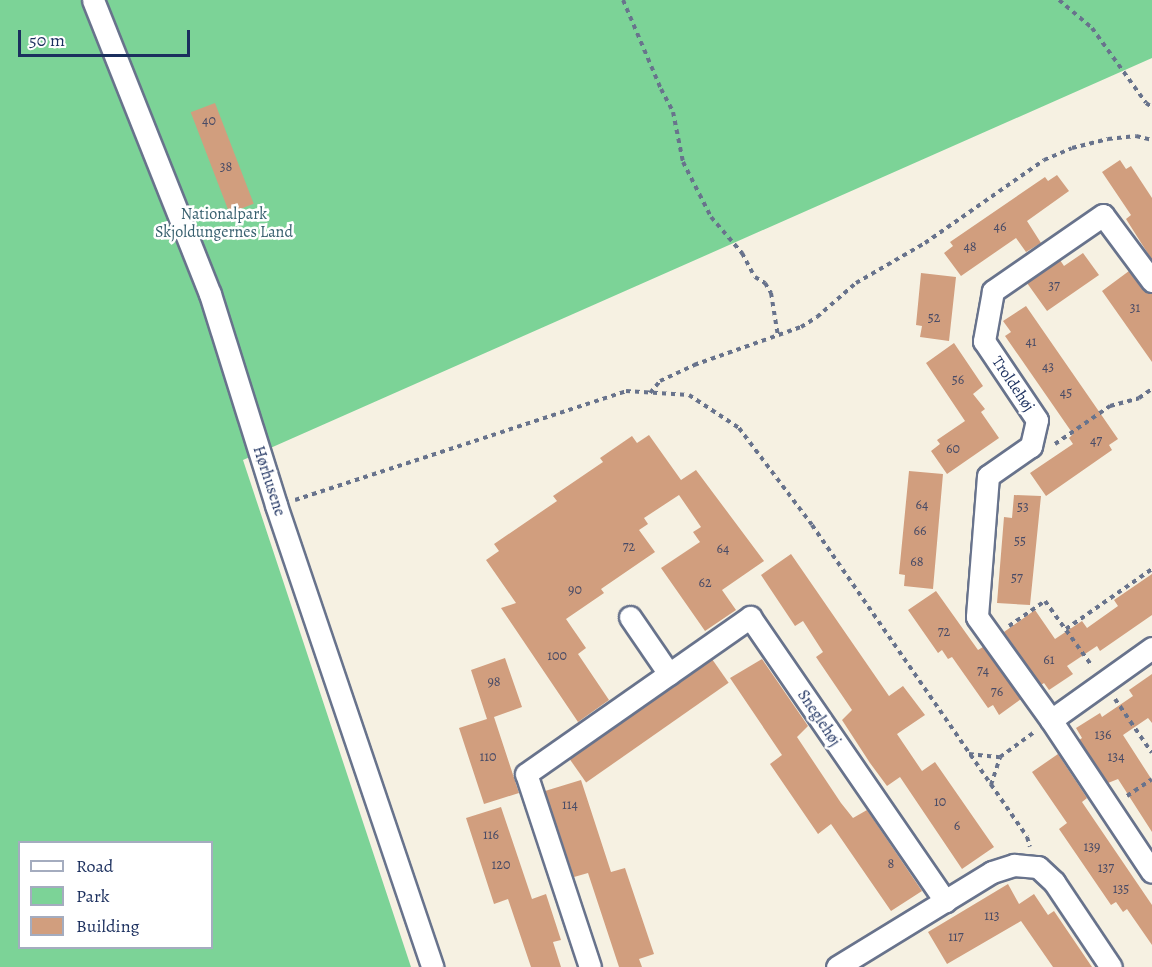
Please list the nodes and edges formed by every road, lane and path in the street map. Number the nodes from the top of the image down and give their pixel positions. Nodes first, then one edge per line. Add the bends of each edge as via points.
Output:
1 (93, 0) edge
2 (623, 0) edge
3 (1059, 0) edge
4 (1152, 107) edge
5 (1152, 140) edge
6 (1152, 282) edge
7 (778, 336) junction
8 (1152, 389) edge
9 (650, 393) junction
10 (1031, 446) junction
11 (276, 505) junction
12 (1152, 569) edge
13 (630, 617) dead end
14 (1066, 629) junction
15 (992, 638) junction
16 (1152, 648) edge
17 (669, 675) junction
18 (1103, 682) junction
19 (1051, 720) junction
20 (1152, 751) edge
21 (969, 754) junction
22 (1000, 757) junction
23 (1152, 779) edge
24 (991, 785) junction
25 (1109, 808) junction
26 (1038, 867) junction
27 (1152, 872) edge
28 (945, 901) junction
29 (432, 967) edge
30 (590, 967) edge
31 (837, 967) edge
32 (1111, 967) edge

1 - 11 street, Hørhusene via 210,294
2 - 7 path via 673,112 683,162 711,217 771,293
3 - 4 path via 1092,28
5 - 7 path via 1136,136 1108,139 1044,160 925,243 856,283 817,317
6 - 10 street, Troldehøj via 1103,215 993,291 984,341 1037,420
7 - 9 path via 694,365 660,381
8 - 10 path via 1139,398 1110,406 1042,453
9 - 11 path via 626,391
9 - 21 path via 689,395 739,428 812,525
10 - 15 street via 988,476 977,617
11 - 29 street, Hørhusene
12 - 14 path
13 - 17 street
14 - 15 path via 1045,601
14 - 18 path
15 - 19 street
16 - 18 street
17 - 28 street, Sneglehøj via 750,617
17 - 30 street, Sneglehøj via 526,774
18 - 19 street
18 - 20 path
19 - 22 path
19 - 25 street
21 - 22 path
21 - 24 path
22 - 24 path
23 - 25 path
24 - 26 path via 1027,837
25 - 27 street
26 - 28 street via 1014,865 992,872
26 - 32 street via 1054,882
28 - 31 street

